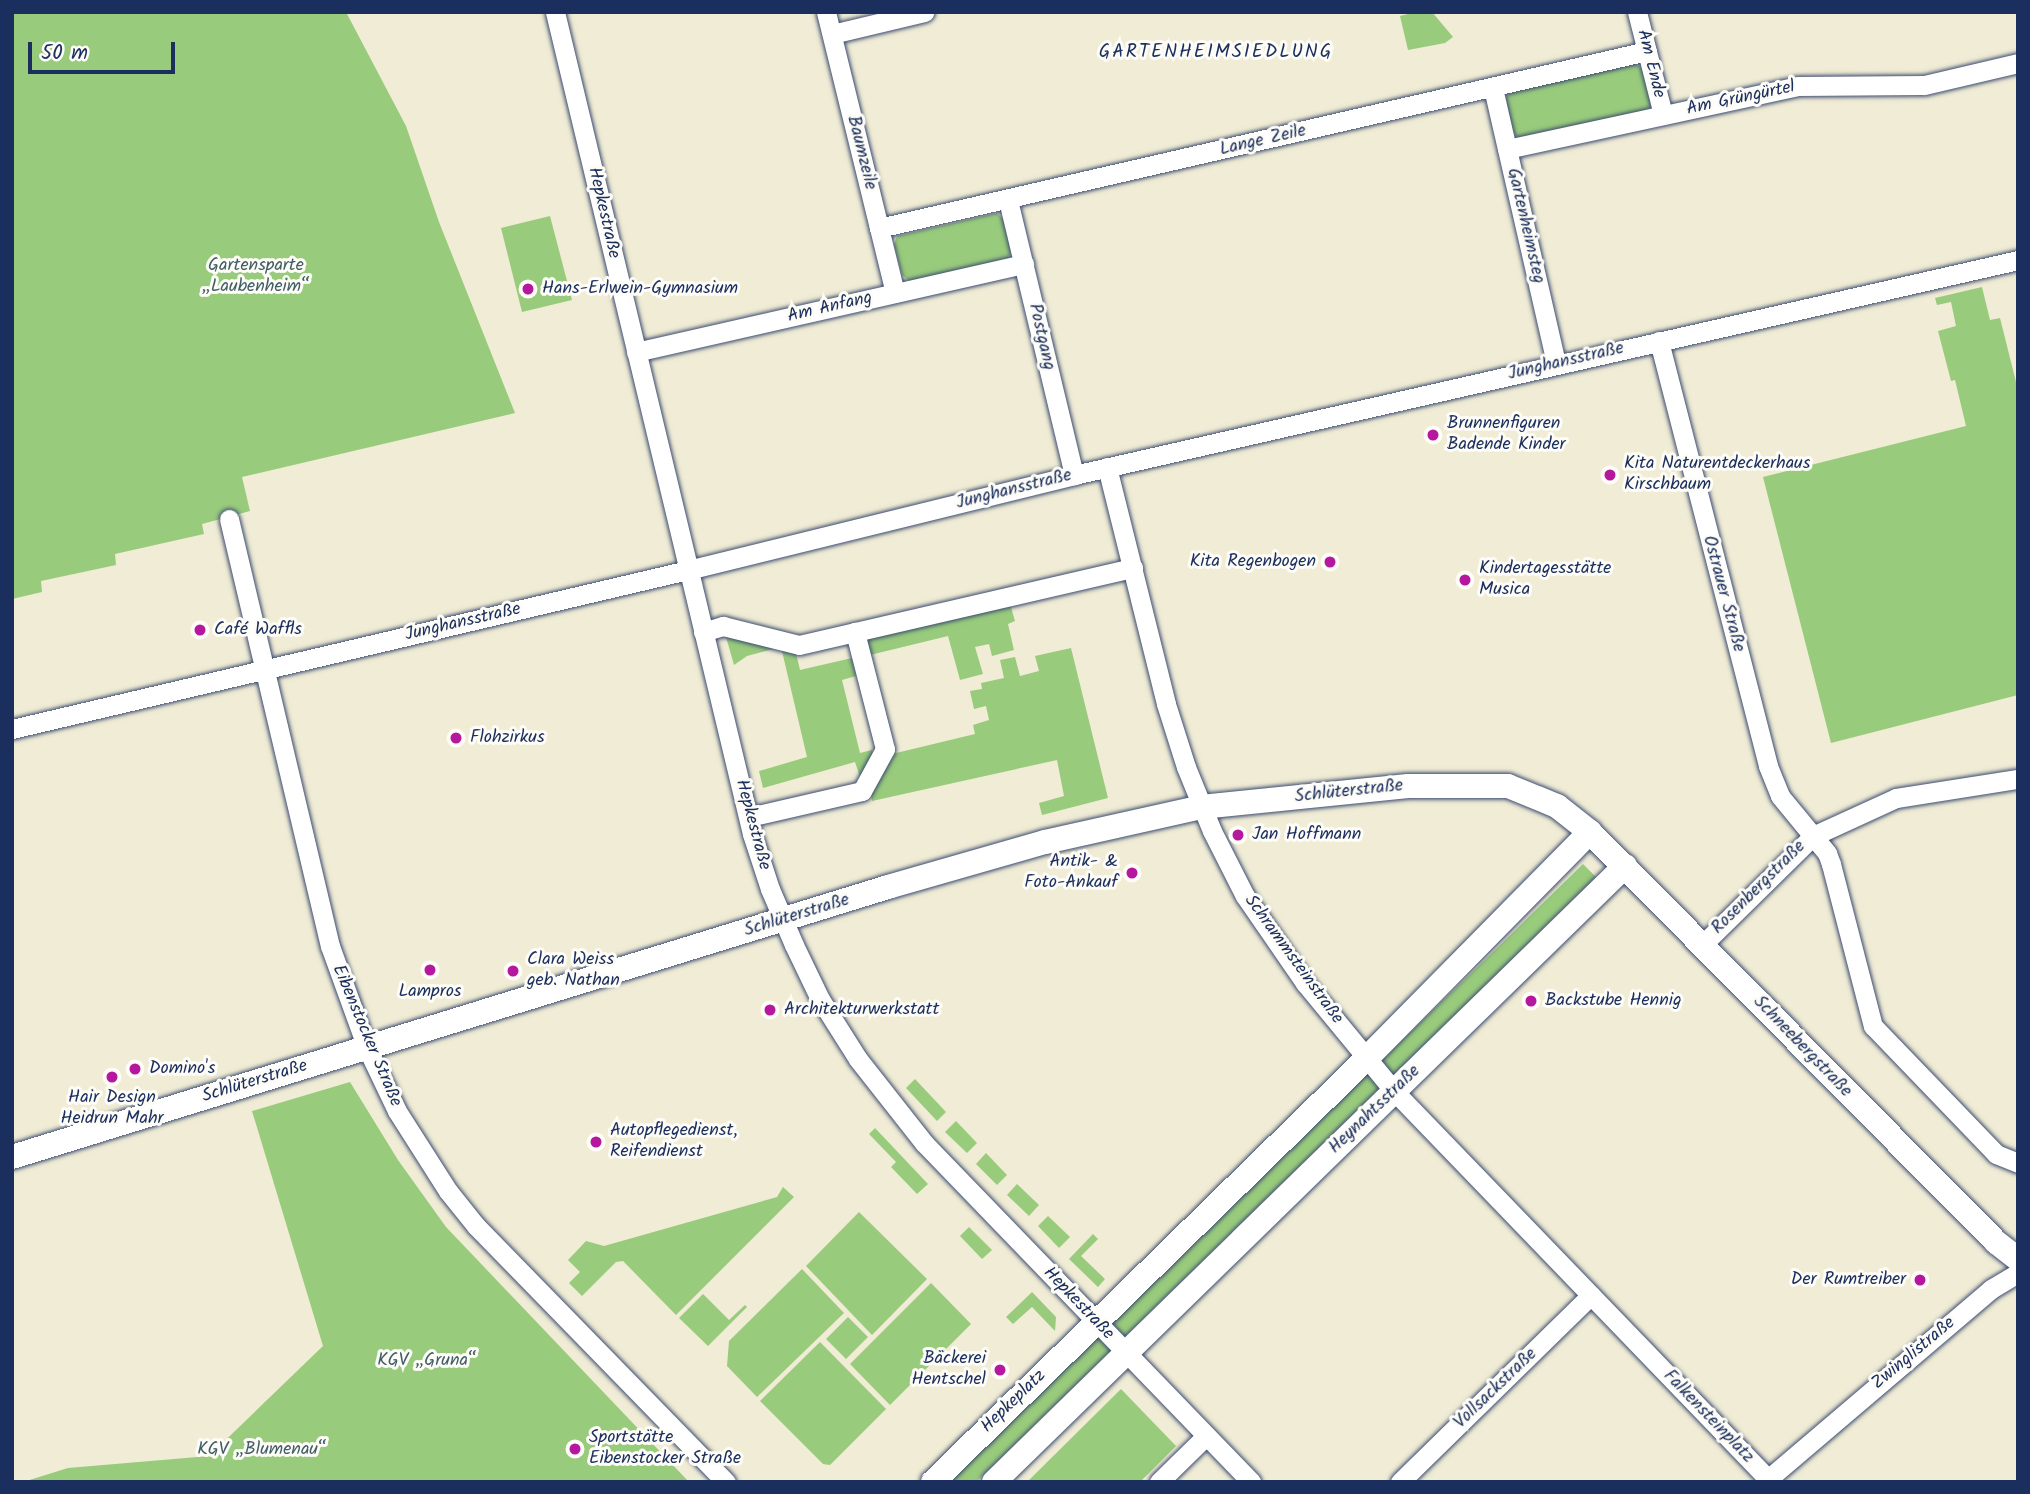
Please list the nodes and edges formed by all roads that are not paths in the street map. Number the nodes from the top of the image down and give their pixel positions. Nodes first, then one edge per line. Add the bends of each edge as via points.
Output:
1 (555, 12) edge
2 (826, 12) edge
3 (924, 12) edge
4 (1637, 12) edge
5 (832, 34) junction
6 (1647, 51) junction
7 (2018, 63) edge
8 (1493, 88) junction
9 (1663, 115) junction
10 (1507, 149) junction
11 (1008, 200) junction
12 (879, 228) junction
13 (2018, 260) edge
14 (1024, 264) junction
15 (895, 293) junction
16 (1659, 341) junction
17 (636, 352) junction
18 (1556, 364) junction
19 (1107, 467) junction
20 (1074, 475) junction
21 (229, 519) dead end
22 (1133, 568) junction
23 (688, 570) junction
24 (703, 632) junction
25 (855, 632) junction
26 (264, 670) junction
27 (12, 729) edge
28 (2018, 779) edge
29 (1201, 807) junction
30 (748, 817) junction
31 (1590, 832) junction
32 (1813, 836) junction
33 (1625, 866) junction
34 (782, 920) junction
35 (1702, 945) junction
36 (367, 1048) junction
37 (1366, 1059) junction
38 (1394, 1091) junction
39 (12, 1157) edge
40 (2018, 1163) edge
41 (2018, 1259) edge
42 (2018, 1273) edge
43 (1591, 1295) junction
44 (1096, 1322) junction
45 (1126, 1353) junction
46 (1648, 1354) joint
47 (1206, 1436) junction
48 (1814, 1440) joint
49 (1769, 1480) edge
50 (726, 1482) edge
51 (933, 1482) edge
52 (994, 1482) edge
53 (1159, 1482) edge
54 (1251, 1482) edge
55 (1400, 1482) edge

1 - 17 street, Hepkestraße
2 - 5 street, Baumzeile
3 - 5 street
4 - 6 street, Am Ende
5 - 12 street, Baumzeile
6 - 8 street, Lange Zeile
6 - 9 street, Am Ende
7 - 9 street, Am Grüngürtel via 1924,85 1798,86
8 - 10 street, Gartenheimsteg
8 - 11 street, Lange Zeile
9 - 10 street, Am Grüngürtel
10 - 18 street, Gartenheimsteg
11 - 12 street, Lange Zeile
11 - 14 street, Postgang
12 - 15 street, Baumzeile
13 - 16 street, Junghansstraße
14 - 15 street, Am Anfang
14 - 20 street, Postgang
15 - 17 street, Am Anfang
16 - 18 street, Junghansstraße
16 - 32 street, Ostrauer Straße via 1769,766 1780,796
17 - 23 street, Hepkestraße
18 - 19 street, Junghansstraße
19 - 20 street, Junghansstraße
19 - 22 street, Schrammsteinstraße
20 - 23 street, Junghansstraße
21 - 26 street, Eibenstocker Straße
22 - 25 street
22 - 29 street, Schrammsteinstraße via 1166,704
23 - 24 street, Hepkestraße
23 - 26 street, Junghansstraße
24 - 25 street via 723,626 799,645
24 - 30 street, Hepkestraße
25 - 30 street via 885,749 862,791
26 - 27 street, Junghansstraße
26 - 36 street, Eibenstocker Straße via 330,946
28 - 32 street, Rosenbergstraße via 1896,798
29 - 31 street, Schlüterstraße via 1409,786 1508,786 1557,806
29 - 34 street, Schlüterstraße via 1019,848
29 - 37 street, Schrammsteinstraße via 1245,896 1305,983
30 - 34 street, Hepkestraße
31 - 33 street, Schneebergstraße
31 - 37 street
32 - 35 street, Rosenbergstraße
32 - 40 street via 1831,864 1876,1032 1996,1154
33 - 35 street, Schneebergstraße
33 - 38 street, Heynahtsstraße
34 - 36 street, Schlüterstraße
34 - 44 street, Hepkestraße via 820,999 880,1089 925,1143
35 - 41 street, Schneebergstraße
36 - 39 street, Schlüterstraße
36 - 50 street, Eibenstocker Straße via 418,1147 463,1211
37 - 38 street, Schrammsteinstraße
37 - 44 street
38 - 43 street, Schrammsteinstraße
38 - 45 street, Heynahtsstraße
42 - 48 street, Zwinglistraße via 1991,1289
43 - 46 street, Schrammsteinstraße
43 - 55 street, Vollsackstraße
44 - 45 street, Hepkestraße
44 - 51 street, Hepkeplatz
45 - 47 street, Hepkestraße
45 - 52 street
46 - 49 street, Falkensteinplatz
47 - 53 street
47 - 54 street, Hepkestraße
48 - 49 street, Falkensteinplatz

